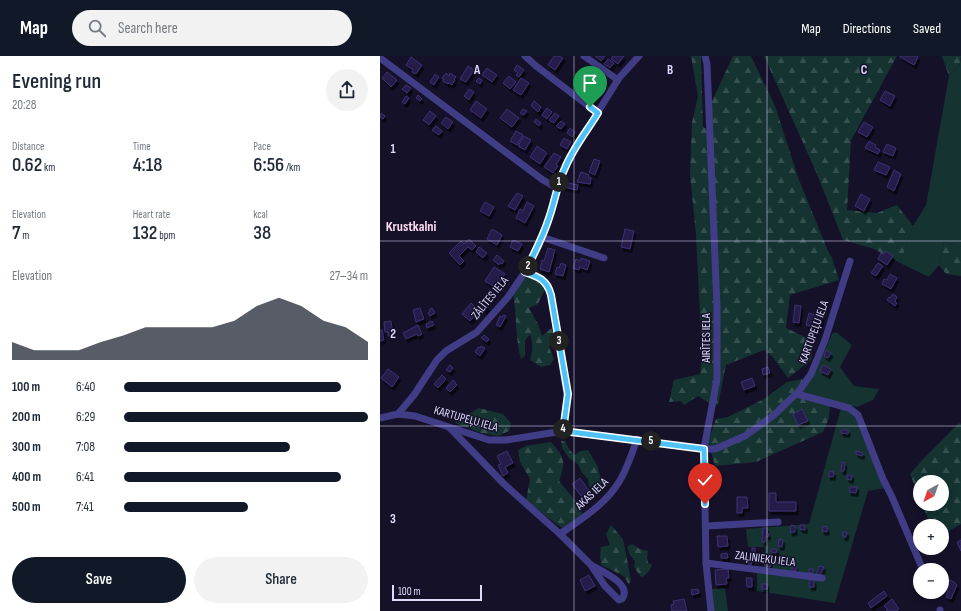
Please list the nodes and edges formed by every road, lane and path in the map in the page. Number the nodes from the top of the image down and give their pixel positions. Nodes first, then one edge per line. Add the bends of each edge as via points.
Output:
1 (525, 56) edge
2 (584, 56) edge
3 (639, 56) edge
4 (705, 56) edge
5 (380, 58) edge
6 (618, 80) junction
7 (598, 113) junction
8 (557, 188) junction
9 (542, 237) junction
10 (604, 258) dead end
11 (850, 261) dead end
12 (525, 272) junction
13 (797, 394) junction
14 (398, 414) junction
15 (380, 418) edge
16 (449, 427) junction
17 (563, 431) junction
18 (637, 439) junction
19 (704, 449) junction
20 (778, 522) dead end
21 (706, 526) junction
22 (560, 534) junction
23 (706, 563) junction
24 (920, 563) edge
25 (591, 565) junction
26 (822, 578) dead end
27 (711, 611) edge

1 - 7 street
2 - 6 street
3 - 6 street, ZĀLĪTES IELA
4 - 19 street, AIRĪTES IELA via 717,307 717,379
5 - 8 street
6 - 7 street, ZĀLĪTES IELA
7 - 8 street, ZĀLĪTES IELA via 565,167
8 - 9 street, ZĀLĪTES IELA
9 - 10 street
9 - 12 street, ZĀLĪTES IELA
11 - 13 street, KARTUPEĻU IELA via 825,340 811,374
12 - 14 street, ZĀLĪTES IELA via 508,297 477,332 446,351 437,360 414,396
12 - 17 street via 548,285 551,295 568,394
13 - 19 street, KARTUPEĻU IELA via 745,436 715,449
13 - 24 street via 849,408 860,419 882,479
14 - 15 street
14 - 16 street, KARTUPEĻU IELA via 414,416
16 - 17 street, KARTUPEĻU IELA via 489,440 506,440
16 - 22 street via 504,484
17 - 18 street, KARTUPEĻU IELA
18 - 19 street, KARTUPEĻU IELA
18 - 22 street, AKAS IELA via 629,463 618,483 584,518
19 - 21 street, AIRĪTES IELA
20 - 21 street
21 - 23 street, AIRĪTES IELA
22 - 25 street
23 - 26 street, ZAĻINIEKU IELA
23 - 27 street, AIRĪTES IELA
25 - 25 street via 617,580 625,589 622,599 616,598 605,586

